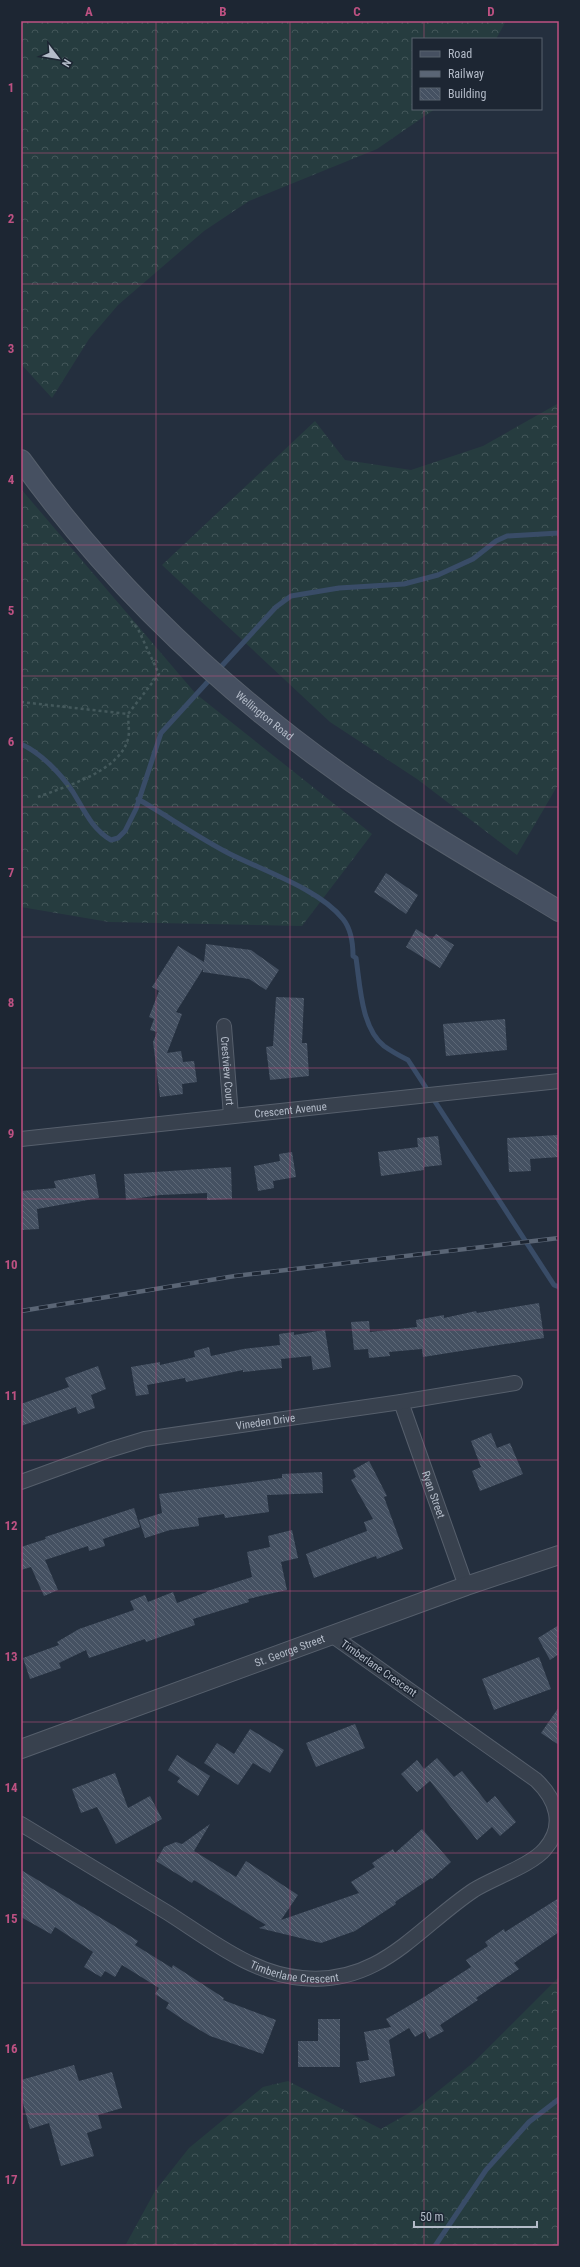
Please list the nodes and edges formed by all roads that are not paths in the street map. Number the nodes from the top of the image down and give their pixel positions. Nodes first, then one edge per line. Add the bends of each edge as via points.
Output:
1 (21, 460) edge
2 (559, 911) edge
3 (224, 1026) dead end
4 (559, 1081) edge
5 (231, 1116) junction
6 (21, 1139) edge
7 (515, 1383) dead end
8 (401, 1402) junction
9 (21, 1482) edge
10 (559, 1555) edge
11 (466, 1586) junction
12 (333, 1636) junction
13 (21, 1748) edge
14 (21, 1824) edge
15 (557, 1828) edge

1 - 2 main road, Wellington Road via 62,514 116,576 173,634 243,699 316,756 392,809
3 - 5 street, Crestview Court
4 - 5 street, Crescent Avenue
5 - 6 street, Crescent Avenue
7 - 8 street, Vineden Drive
8 - 9 street, Vineden Drive via 145,1440 109,1450
8 - 11 street, Ryan Street
10 - 11 street, St. George Street
11 - 12 street, St. George Street
12 - 13 street, St. George Street
12 - 15 street, Timberlane Crescent via 536,1780 547,1790 557,1808
14 - 15 street, Timberlane Crescent via 248,1962 286,1976 319,1979 365,1970 398,1951 473,1891 545,1850

